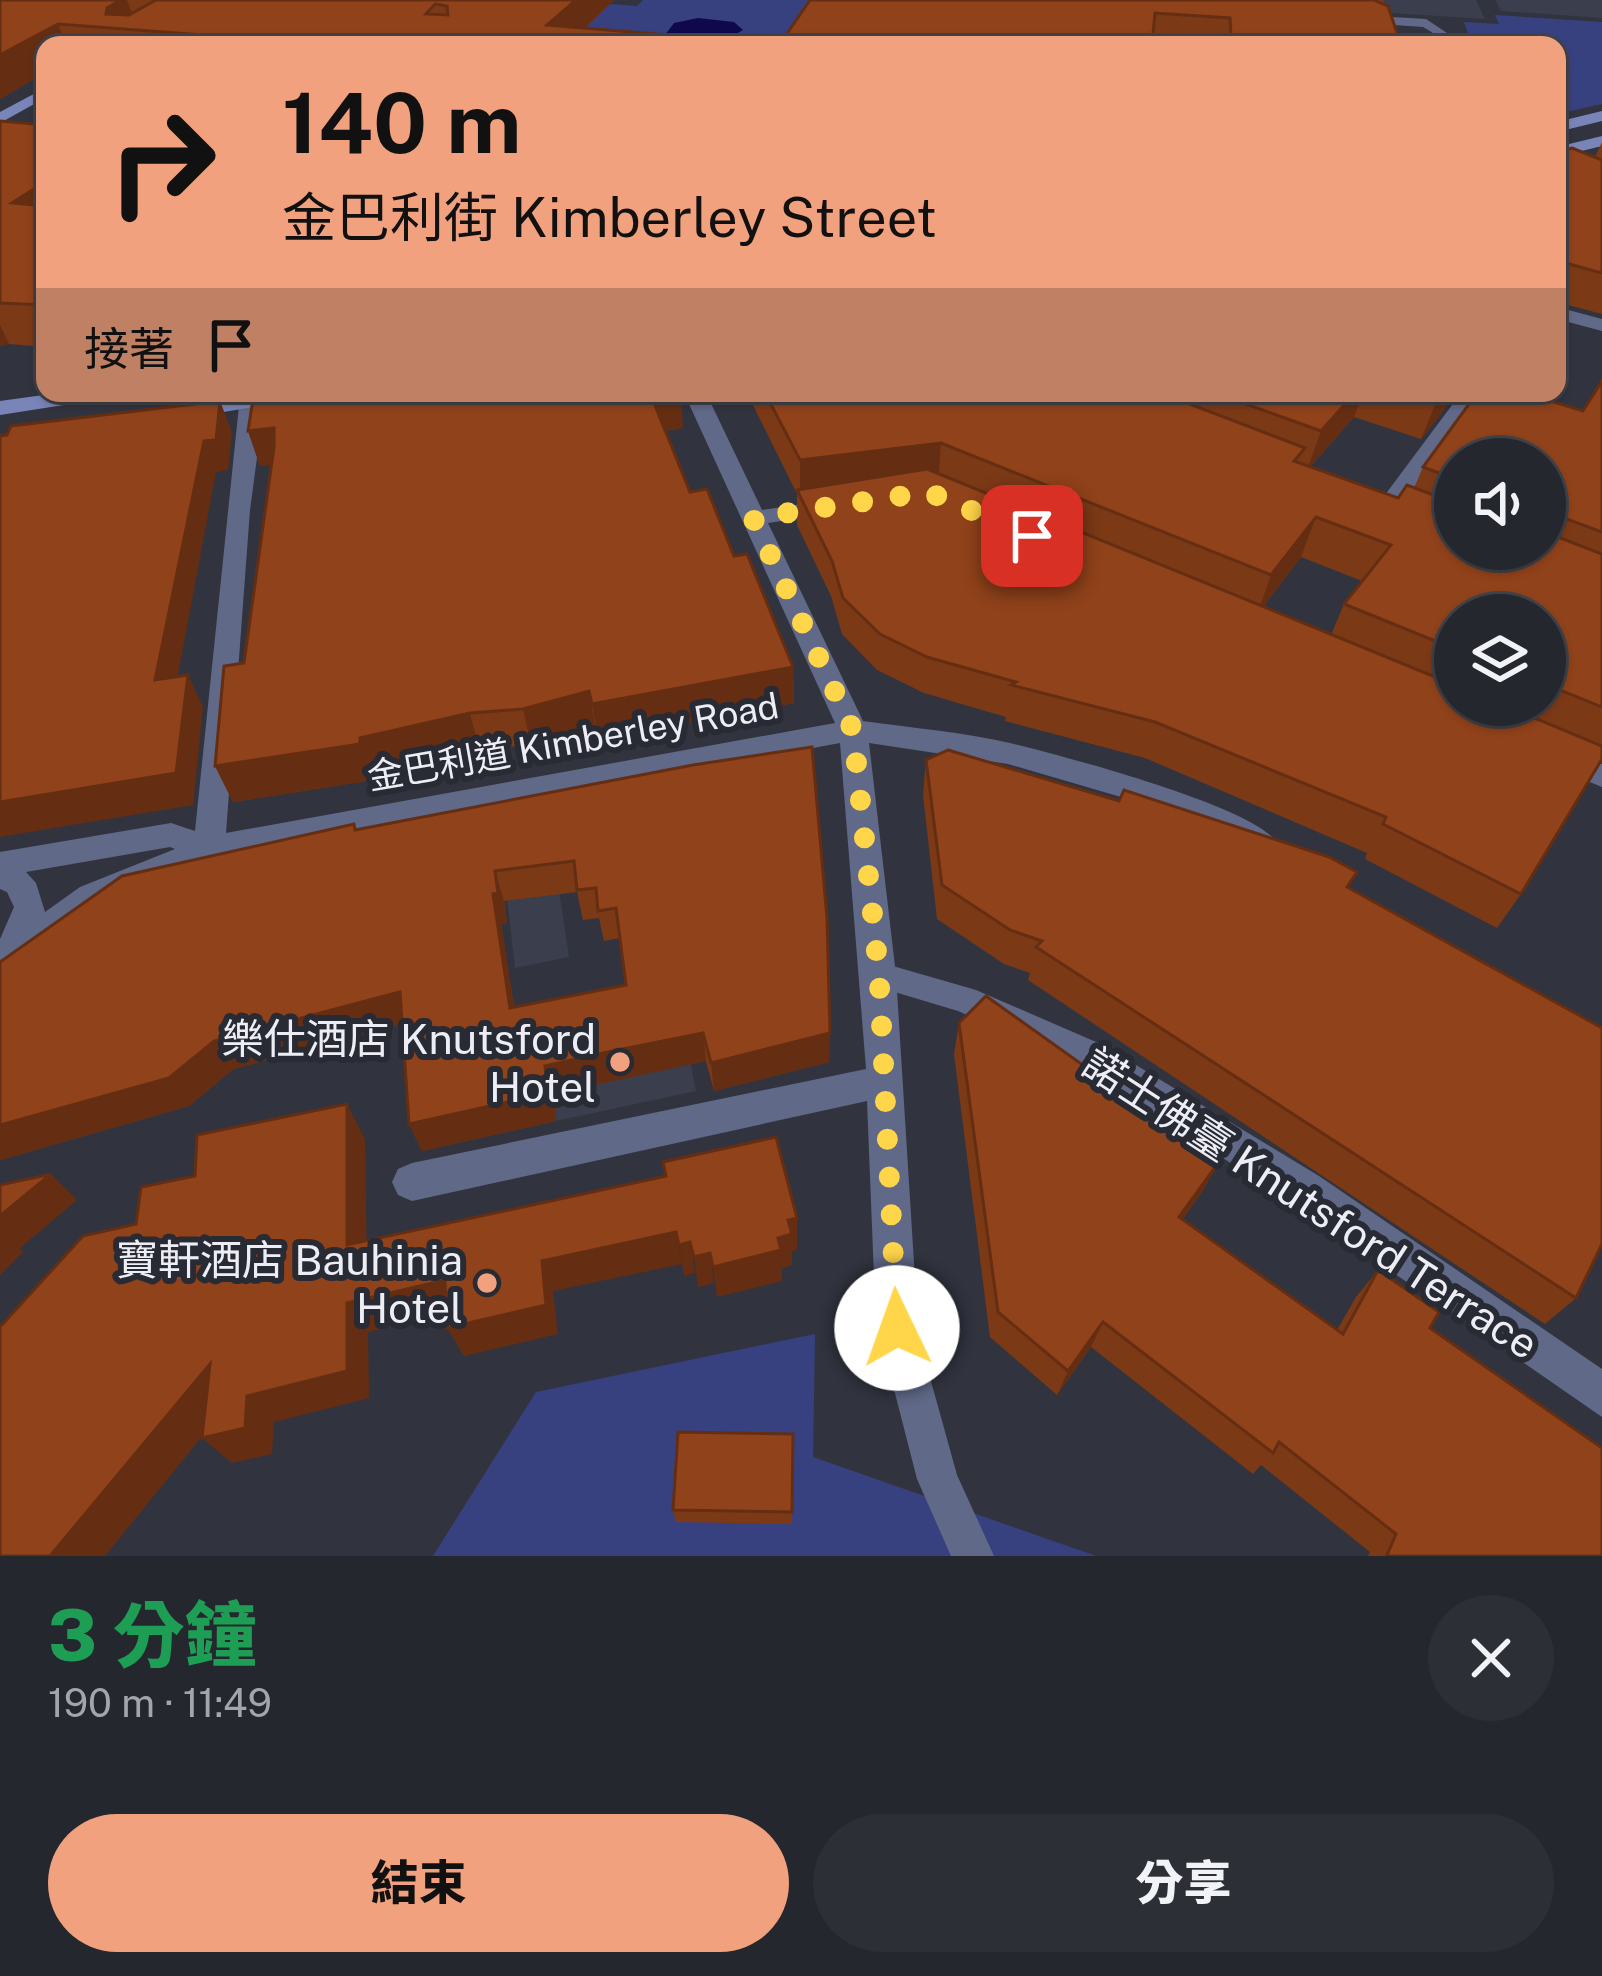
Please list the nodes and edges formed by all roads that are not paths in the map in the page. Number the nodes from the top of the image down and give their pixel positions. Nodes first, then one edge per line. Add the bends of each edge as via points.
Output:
1 (1339, 17) edge
2 (1439, 33) joint
3 (1434, 36) edge
4 (36, 97) edge
5 (1, 116) edge
6 (1602, 116) edge
7 (1566, 125) edge
8 (1602, 141) edge
9 (1566, 150) edge
10 (1566, 316) edge
11 (1602, 326) edge
12 (41, 402) edge
13 (242, 402) edge
14 (248, 402) edge
15 (699, 402) edge
16 (1465, 402) edge
17 (0, 408) edge
18 (166, 415) edge
19 (863, 502) edge
20 (1384, 510) edge
21 (753, 518) junction
22 (853, 730) junction
23 (1538, 748) edge
24 (1602, 776) edge
25 (209, 848) junction
26 (0, 864) edge
27 (1299, 864) edge
28 (0, 876) edge
29 (6, 956) edge
30 (879, 975) junction
31 (1098, 1058) joint
32 (886, 1081) junction
33 (412, 1182) dead end
34 (897, 1328) joint
35 (1602, 1395) edge
36 (973, 1556) edge

1 - 2 street
2 - 3 lane
4 - 5 main road
6 - 7 main road
8 - 9 main road
10 - 11 street
12 - 17 main road
13 - 18 main road
14 - 25 street
15 - 21 street
16 - 20 street
19 - 21 street
21 - 22 street
22 - 25 street, 金巴利道 Kimberley Road
22 - 27 street, 金巴利道 Kimberley Road via 1007,753 1124,786 1218,820
22 - 30 street
23 - 24 street
25 - 26 street, 金巴利道 Kimberley Road via 171,835
25 - 29 street via 92,896
28 - 29 street via 20,883 30,907
30 - 31 lane, 諾士佛臺 Knutsford Terrace via 965,999
30 - 32 street
31 - 35 street, 諾士佛臺 Knutsford Terrace
32 - 33 street
32 - 34 street
34 - 36 lane via 938,1479

